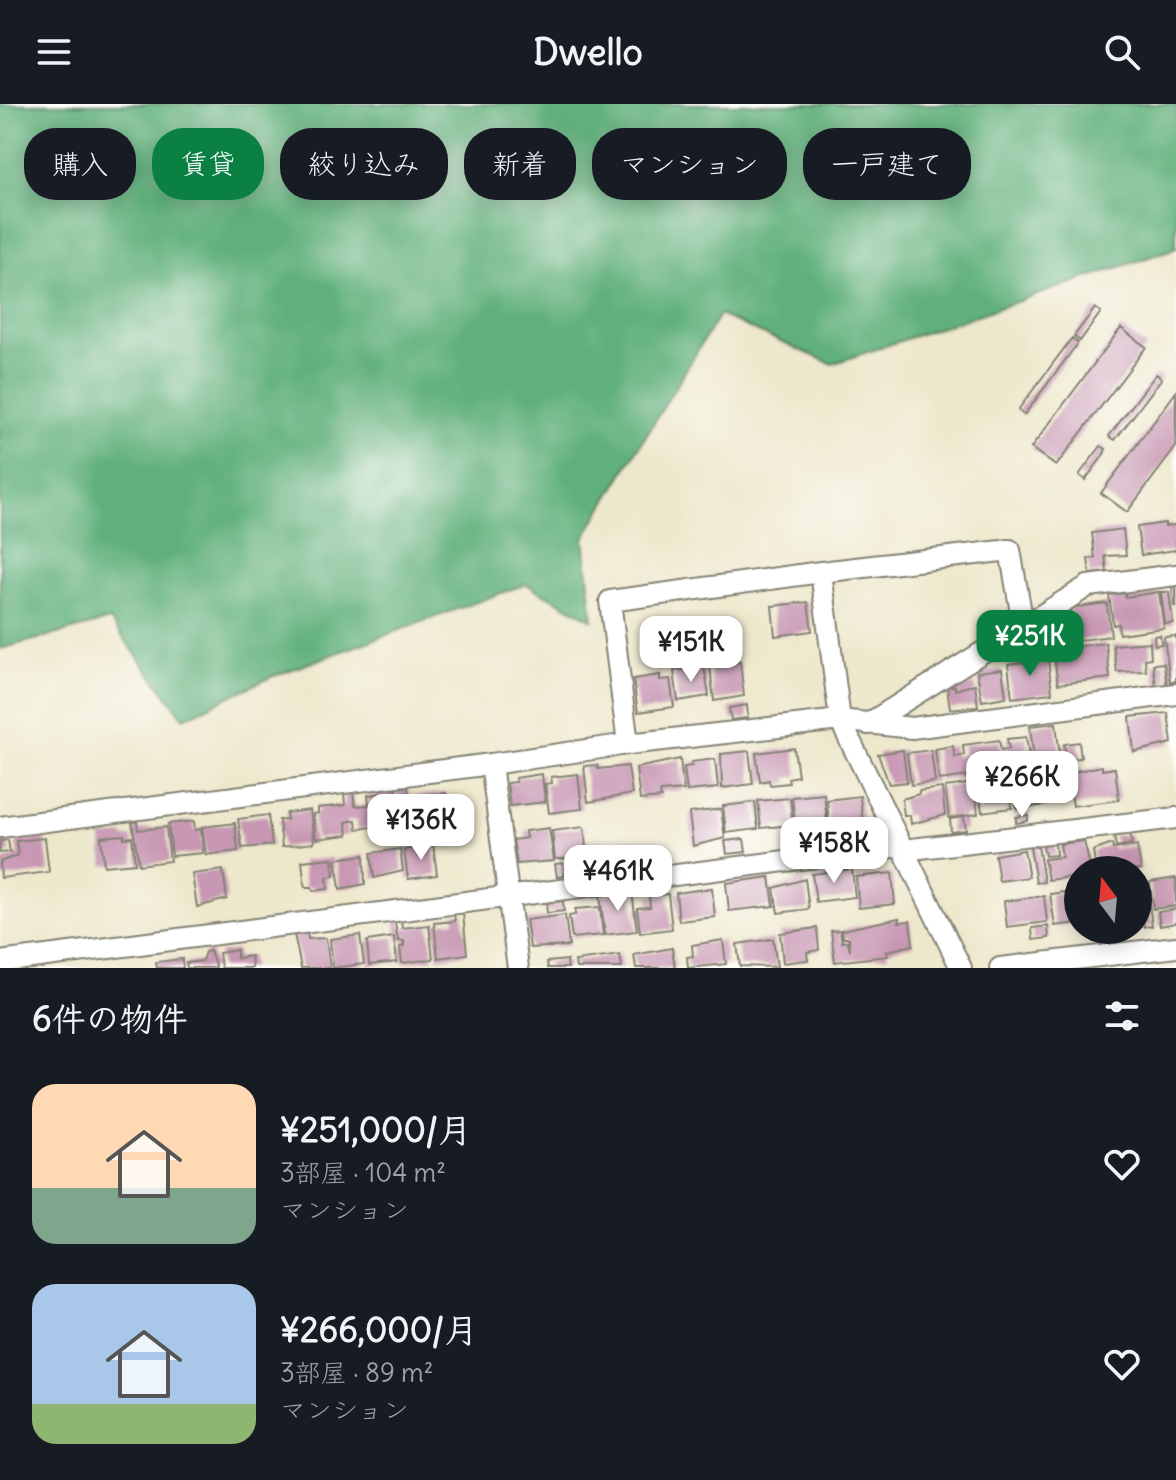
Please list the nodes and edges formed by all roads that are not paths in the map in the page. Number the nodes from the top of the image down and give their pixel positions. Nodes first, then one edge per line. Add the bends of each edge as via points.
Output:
1 (821, 572) junction
2 (1176, 575) edge
3 (1023, 624) junction
4 (1176, 694) edge
5 (840, 720) junction
6 (868, 724) junction
7 (628, 744) junction
8 (491, 764) junction
9 (1176, 818) edge
10 (0, 827) edge
11 (902, 848) junction
12 (508, 896) junction
13 (1176, 947) edge
14 (0, 962) edge
15 (1119, 962) edge
16 (518, 968) edge
17 (961, 968) edge
18 (1000, 968) edge

1 - 3 street via 1010,550
1 - 5 street
1 - 7 street via 610,601
2 - 3 street via 1088,586
3 - 6 street
4 - 6 street via 912,728
5 - 6 street
5 - 7 street
5 - 11 street
7 - 8 street
8 - 10 street
8 - 12 street
9 - 11 street
11 - 12 street
11 - 17 street
12 - 14 street
12 - 16 street
13 - 15 street
15 - 18 street

